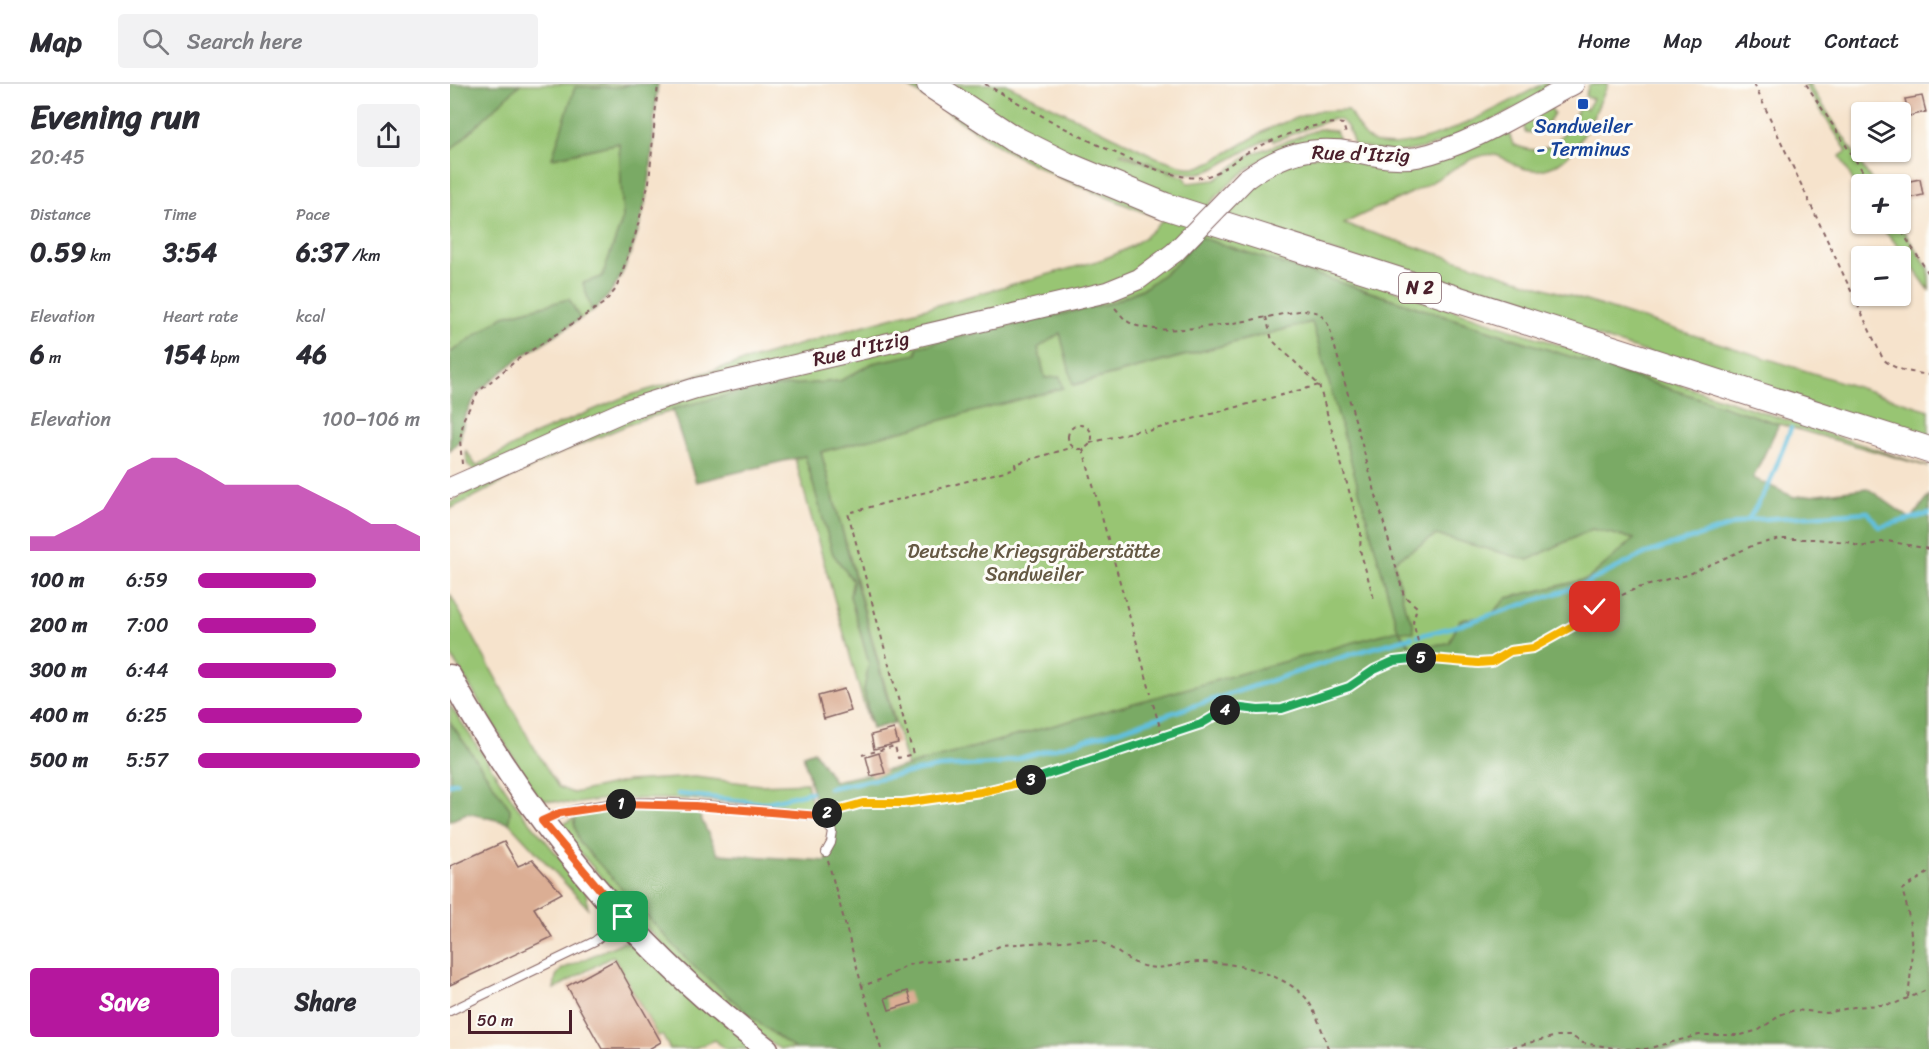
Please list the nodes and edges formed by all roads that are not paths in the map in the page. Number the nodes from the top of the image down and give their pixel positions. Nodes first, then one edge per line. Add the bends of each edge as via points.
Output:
1 (930, 84) edge
2 (1574, 84) edge
3 (544, 444) junction
4 (1929, 450) edge
5 (457, 484) edge
6 (450, 498) edge
7 (450, 676) edge
8 (542, 821) junction
9 (826, 852) road end
10 (623, 917) junction
11 (450, 1011) edge
12 (767, 1049) edge

1 - 4 main road, N 2 via 1012,138 1165,206
2 - 3 street, Rue d'Itzig, bridge via 1444,149 1414,157 1309,150 1272,161 1246,179 1175,252 1138,279 1107,292 696,388 629,409
3 - 5 street, Rue d'Itzig
3 - 6 street, Rue d'Itzig
7 - 8 main road
8 - 9 lane via 560,813 612,804 819,816 832,832
8 - 10 main road
10 - 11 lane via 596,941
10 - 12 main road via 687,981

